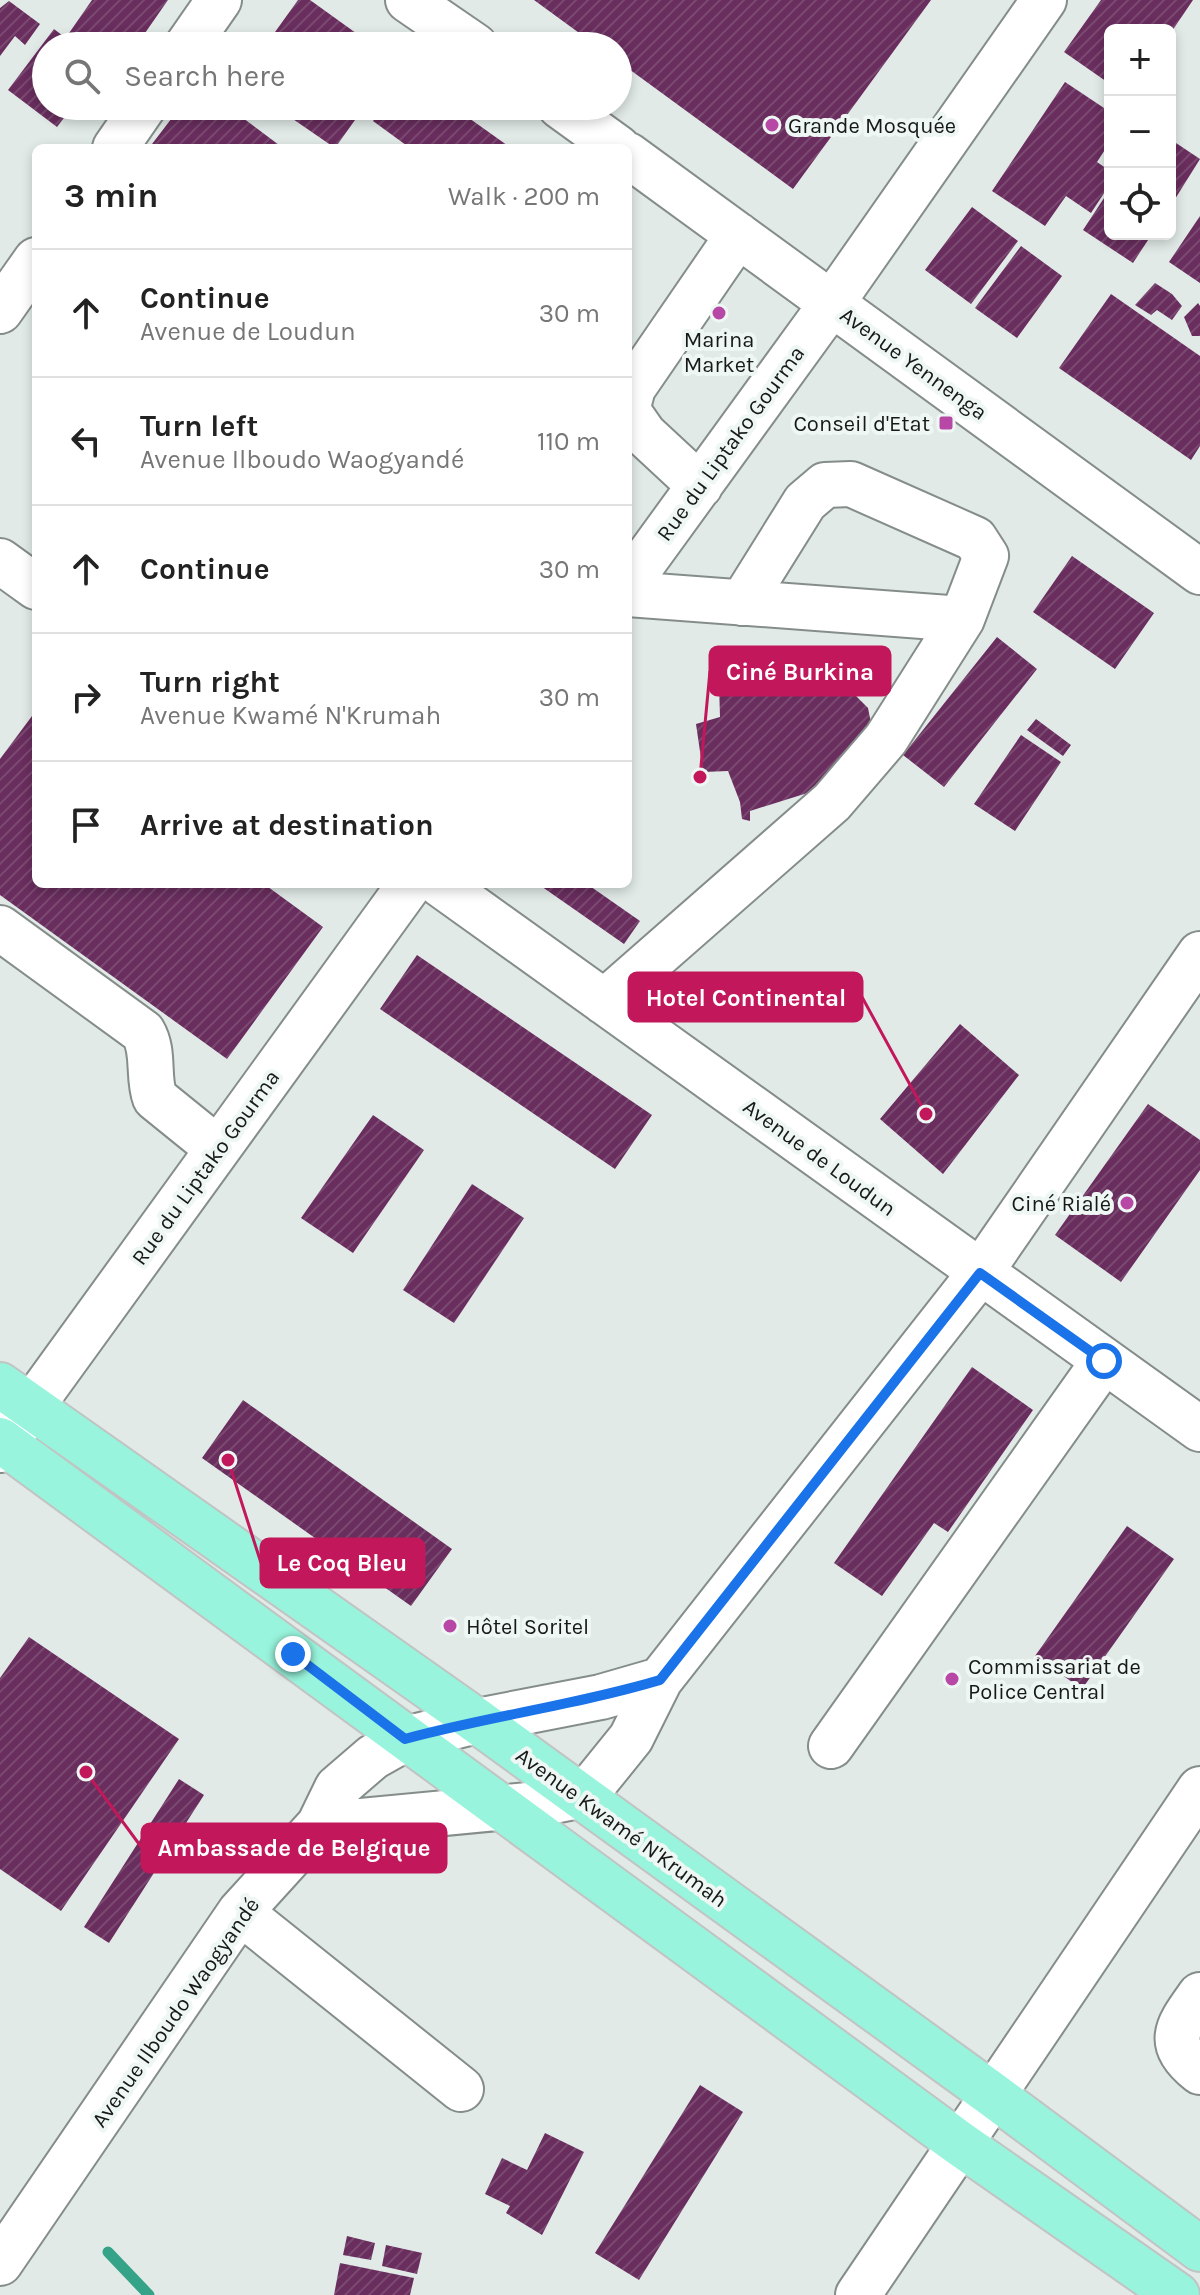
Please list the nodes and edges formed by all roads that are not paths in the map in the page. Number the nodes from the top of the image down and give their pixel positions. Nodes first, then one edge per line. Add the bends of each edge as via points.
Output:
1 (219, 0) edge
2 (408, 0) edge
3 (1044, 0) edge
4 (467, 26) edge
5 (197, 32) edge
6 (134, 120) edge
7 (579, 120) edge
8 (118, 144) edge
9 (612, 144) edge
10 (632, 158) edge
11 (738, 235) junction
12 (32, 266) edge
13 (832, 303) junction
14 (0, 311) edge
15 (632, 392) edge
16 (632, 415) edge
17 (700, 486) junction
18 (0, 561) edge
19 (1200, 572) edge
20 (632, 579) edge
21 (32, 584) edge
22 (632, 594) edge
23 (742, 603) junction
24 (962, 619) junction
25 (407, 888) edge
26 (446, 888) edge
27 (0, 928) edge
28 (1200, 954) edge
29 (604, 1002) junction
30 (218, 1149) junction
31 (980, 1273) junction
32 (1104, 1361) junction
33 (16, 1396) edge
34 (1200, 1429) edge
35 (2, 1444) edge
36 (660, 1680) junction
37 (477, 1721) junction
38 (405, 1739) junction
39 (831, 1746) dead end
40 (1200, 1789) edge
41 (579, 1796) junction
42 (504, 1807) junction
43 (319, 1825) junction
44 (240, 1912) junction
45 (1200, 1995) edge
46 (1200, 2072) edge
47 (461, 2089) dead end
48 (993, 2095) junction
49 (959, 2143) junction
50 (1200, 2249) edge
51 (0, 2263) edge
52 (858, 2295) edge
53 (1177, 2295) edge

1 - 5 street
2 - 4 street
3 - 13 street, Rue du Liptako Gourma
6 - 8 street
7 - 9 street
10 - 11 street, Avenue Yennenga
11 - 13 street, Avenue Yennenga
11 - 15 street
12 - 14 street
13 - 17 street, Rue du Liptako Gourma
13 - 19 street, Avenue Yennenga
16 - 17 street via 644,434
17 - 20 street, Rue du Liptako Gourma
18 - 21 street
22 - 23 street
23 - 24 street
23 - 24 street via 805,502 825,485 851,484 975,539 986,556
24 - 29 street via 886,739 832,802
25 - 30 street, Rue du Liptako Gourma
26 - 29 street, Avenue de Loudun
27 - 30 street via 143,1032 149,1041 155,1098
28 - 31 street
29 - 31 street, Avenue de Loudun
30 - 33 street, Rue du Liptako Gourma
31 - 32 street, Avenue de Loudun
31 - 36 street
32 - 34 street, Avenue de Loudun
32 - 39 street
33 - 35 street, Rue du Liptako Gourma
33 - 37 main road, Avenue Kwamé N'Krumah
35 - 38 main road
36 - 37 street, Avenue Ilboudo Waogyandé
36 - 41 street via 631,1738
37 - 38 street, Avenue Ilboudo Waogyandé
37 - 41 main road, Avenue Kwamé N'Krumah
38 - 42 main road
38 - 43 street, Avenue Ilboudo Waogyandé via 373,1757 337,1788
40 - 48 street
41 - 42 street
41 - 48 main road, Avenue Kwamé N'Krumah
42 - 43 street
42 - 49 main road
43 - 44 street, Avenue Ilboudo Waogyandé
44 - 47 street
44 - 51 street, Avenue Ilboudo Waogyandé
45 - 46 street via 1178,2026 1178,2046
48 - 49 street
48 - 50 main road, Avenue Kwamé N'Krumah
49 - 52 street
49 - 53 main road

